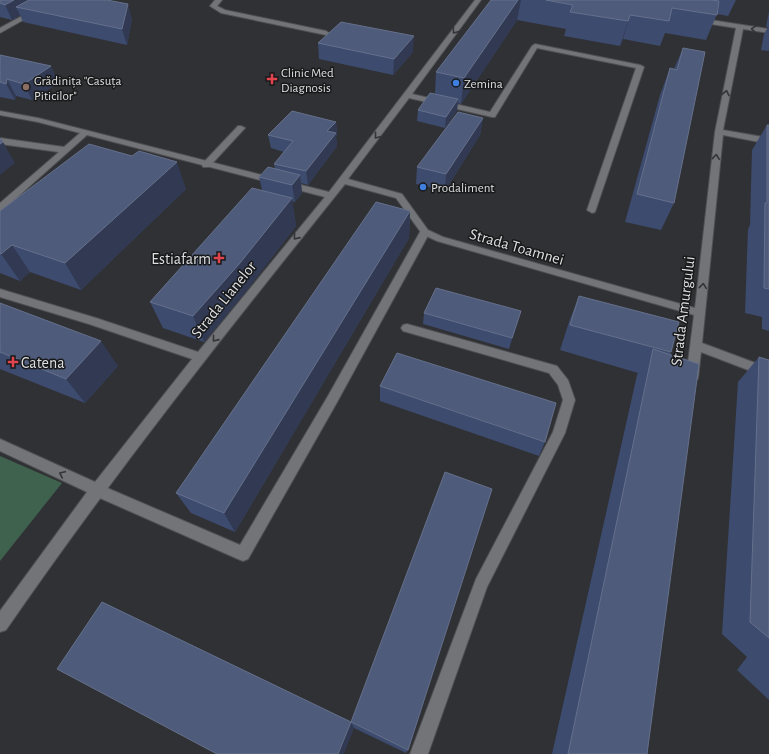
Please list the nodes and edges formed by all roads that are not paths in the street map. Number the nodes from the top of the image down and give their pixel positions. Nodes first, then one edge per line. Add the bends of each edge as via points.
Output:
1 (56, 0) edge
2 (219, 0) edge
3 (478, 0) edge
4 (693, 19) edge
5 (8, 21) edge
6 (16, 22) junction
7 (740, 26) junction
8 (0, 31) edge
9 (769, 31) edge
10 (326, 33) edge
11 (408, 95) junction
12 (0, 113) edge
13 (241, 128) dead end
14 (86, 132) junction
15 (719, 132) junction
16 (0, 141) edge
17 (769, 141) edge
18 (64, 150) junction
19 (206, 165) junction
20 (342, 180) junction
21 (330, 195) junction
22 (0, 208) edge
23 (592, 210) dead end
24 (425, 232) junction
25 (0, 293) edge
26 (700, 313) junction
27 (408, 328) dead end
28 (696, 346) junction
29 (200, 357) junction
30 (769, 373) edge
31 (689, 393) edge
32 (0, 445) edge
33 (98, 490) junction
34 (0, 624) edge
35 (419, 754) edge

1 - 6 street
2 - 10 street via 213,6 223,12
3 -> 11 street, Strada Lianelor
4 - 7 street
5 - 6 street
6 - 8 street
9 -> 7 street
15 -> 7 street, Strada Amurgului
11 -> 20 street, Strada Lianelor
11 - 23 street via 492,115 535,46 640,67
12 - 14 street
13 - 19 street
14 - 18 street
14 - 19 street
15 - 17 street
26 -> 15 street, Strada Amurgului
16 - 18 street
18 - 22 street
19 - 21 street
20 - 21 street, Strada Lianelor
20 - 24 street via 399,196
21 -> 29 street, Strada Lianelor
24 - 26 street, Strada Toamnei via 440,239
24 - 33 street via 243,554
25 - 29 street
26 - 28 street, Strada Amurgului
27 - 35 street via 553,369 564,383 569,400 559,433 481,584
28 - 30 street
28 - 31 street, Strada Amurgului
29 - 33 street, Strada Lianelor
33 -> 32 street
33 - 34 street, Strada Lianelor

